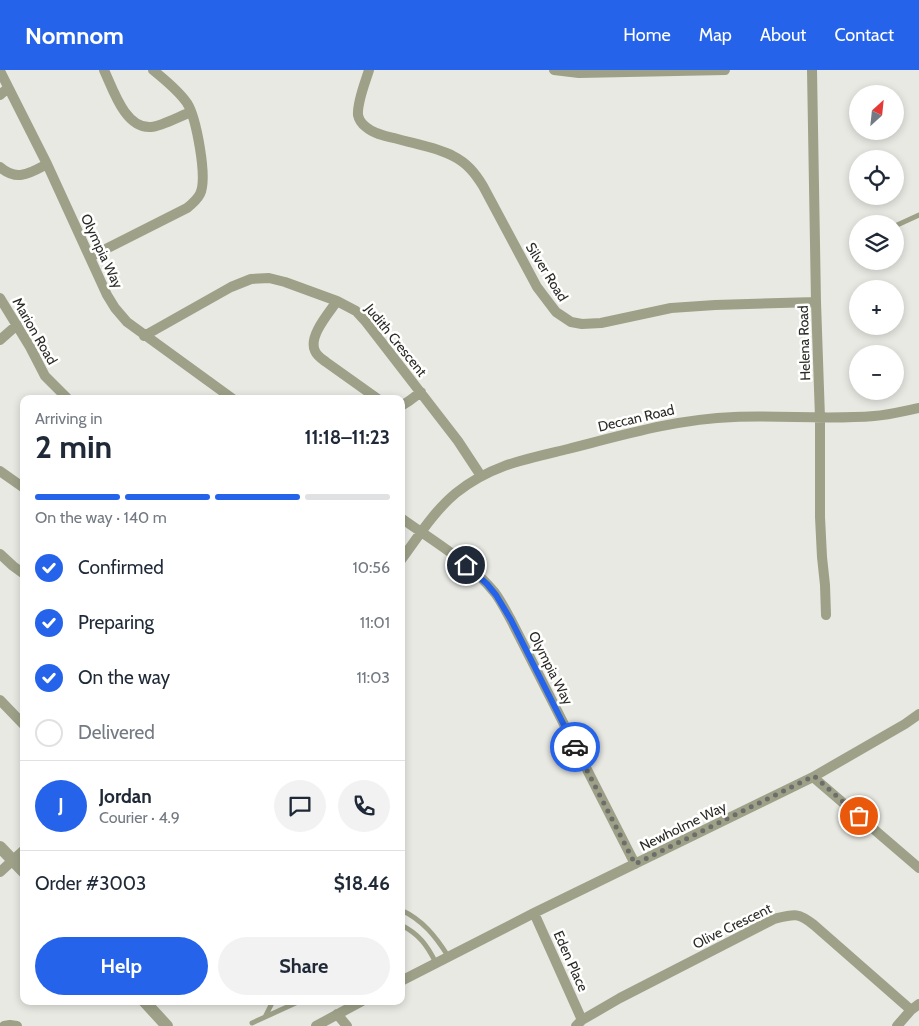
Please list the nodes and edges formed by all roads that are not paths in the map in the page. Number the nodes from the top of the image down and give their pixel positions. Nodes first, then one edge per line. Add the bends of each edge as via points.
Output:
1 (104, 70) edge
2 (153, 70) edge
3 (370, 70) edge
4 (554, 70) edge
5 (725, 70) edge
6 (812, 70) edge
7 (0, 71) edge
8 (4, 91) edge
9 (191, 112) junction
10 (47, 164) junction
11 (0, 167) edge
12 (919, 215) edge
13 (904, 222) edge
14 (90, 257) junction
15 (0, 298) edge
16 (337, 301) junction
17 (816, 302) junction
18 (17, 325) junction
19 (144, 336) junction
20 (0, 340) edge
21 (421, 392) junction
22 (64, 395) edge
23 (227, 395) edge
24 (372, 395) edge
25 (405, 404) edge
26 (919, 408) edge
27 (820, 418) junction
28 (0, 471) edge
29 (481, 476) junction
30 (20, 485) edge
31 (405, 521) edge
32 (422, 532) junction
33 (0, 554) edge
34 (405, 555) edge
35 (20, 571) edge
36 (826, 615) dead end
37 (0, 700) edge
38 (919, 714) edge
39 (20, 721) edge
40 (814, 776) junction
41 (0, 847) edge
42 (20, 853) edge
43 (12, 860) junction
44 (635, 864) junction
45 (20, 868) edge
46 (919, 868) edge
47 (0, 872) edge
48 (405, 912) edge
49 (534, 913) junction
50 (405, 927) edge
51 (448, 956) junction
52 (436, 963) junction
53 (405, 979) edge
54 (148, 1005) edge
55 (271, 1005) edge
56 (291, 1005) edge
57 (354, 1005) edge
58 (915, 1007) edge
59 (337, 1014) junction
60 (265, 1017) junction
61 (252, 1023) dead end
62 (579, 1023) edge
63 (4, 1026) edge
64 (17, 1026) edge
65 (166, 1026) edge
66 (316, 1026) edge
67 (347, 1026) edge
68 (897, 1026) edge

1 - 9 street via 122,107 137,124 152,127
2 - 9 street via 182,95
3 - 17 street, Silver Road via 358,108 361,123 377,134 439,151 468,165 483,186 537,287 556,312 571,322 601,323 671,308
4 - 5 street via 579,73
6 - 17 street, Helena Road
7 - 8 street, Olympia Way
8 - 10 street, Olympia Way
9 - 14 street via 203,171 200,194 187,208
10 - 11 street via 15,176
10 - 14 street, Olympia Way
12 - 13 lane
14 - 19 street, Olympia Way via 115,308
15 - 18 street, Marion Road
16 - 19 street, Judith Crescent via 285,282 269,278 251,279
16 - 21 street, Judith Crescent via 361,316
16 - 24 street via 316,334 315,351
17 - 27 street, Helena Road
18 - 20 street
18 - 22 street, Marion Road via 45,376
19 - 23 street, Olympia Way
21 - 25 street
21 - 29 street, Judith Crescent
26 - 27 street, Deccan Road via 875,416
27 - 29 street, Deccan Road via 735,417 675,423 521,460
27 - 36 street, Helena Road via 820,517
28 - 30 street
29 - 32 street, Deccan Road via 444,504
31 - 32 street, Olympia Way
32 - 34 street, Deccan Road
32 - 44 street, Olympia Way via 466,565 496,595
33 - 35 street
37 - 39 street
38 - 40 street, Newholme Way
40 - 44 street, Newholme Way
40 - 46 street
41 - 43 street
42 - 43 street
43 - 45 street
43 - 47 street
44 - 49 street, Newholme Way
48 - 51 lane via 431,932
49 - 51 street, Newholme Way
49 - 62 street, Eden Place
50 - 52 lane via 419,937
51 - 52 street, Newholme Way
52 - 53 street, Newholme Way
54 - 65 street
55 - 60 lane
56 - 60 lane
57 - 59 street
58 - 62 street, Olive Crescent via 807,919 795,914 774,919 620,998
58 - 68 street
59 - 66 street
59 - 67 street
60 - 61 lane
63 - 64 street

